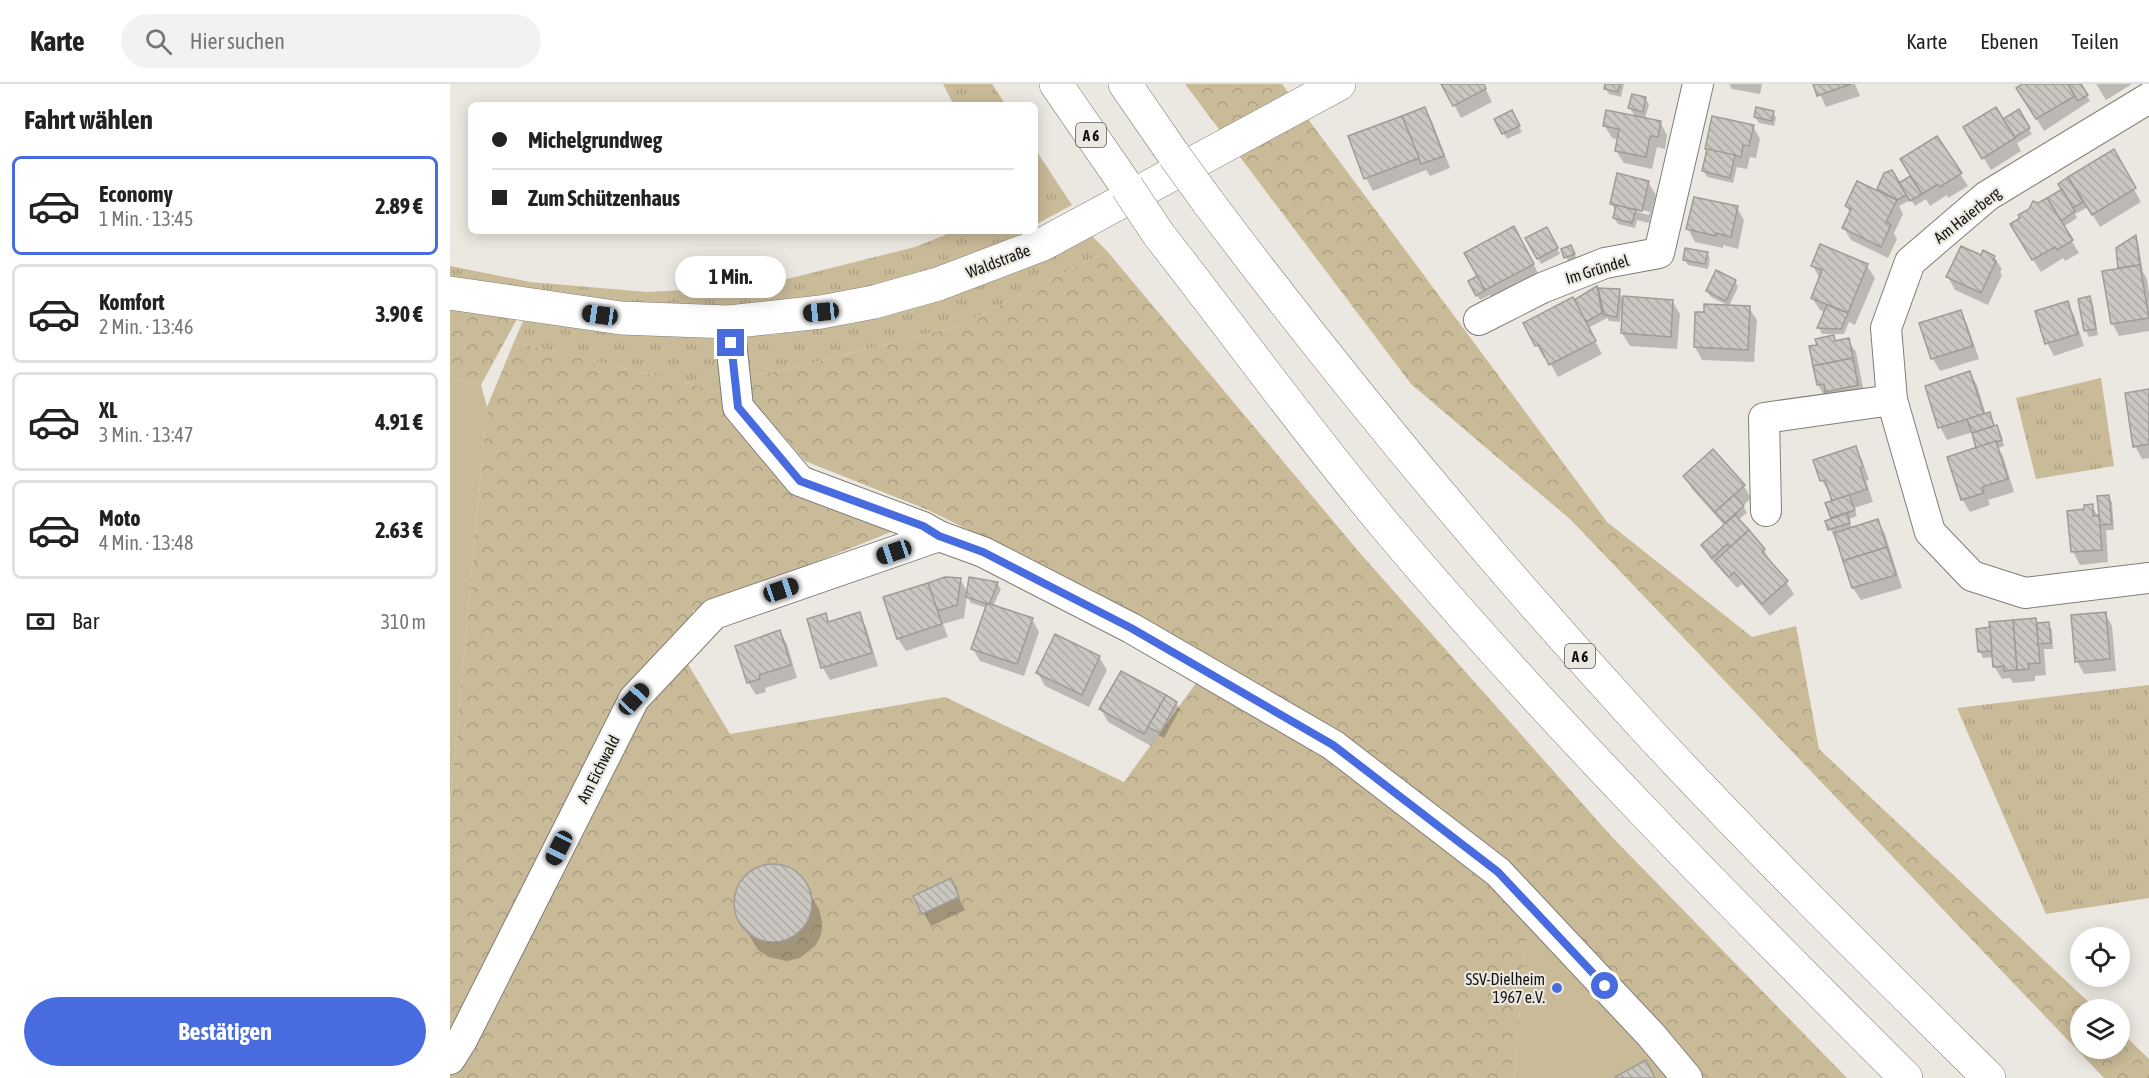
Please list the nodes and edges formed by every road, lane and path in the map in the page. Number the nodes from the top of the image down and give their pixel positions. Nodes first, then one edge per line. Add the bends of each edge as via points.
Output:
1 (1056, 84) edge
2 (1125, 84) edge
3 (1339, 84) edge
4 (1698, 84) edge
5 (2149, 98) edge
6 (450, 292) edge
7 (1479, 320) dead end
8 (729, 322) junction
9 (1892, 400) junction
10 (1766, 511) dead end
11 (939, 536) junction
12 (2149, 578) edge
13 (450, 1059) edge
14 (1687, 1078) edge
15 (1906, 1078) edge
16 (1989, 1078) edge

1 - 15 main road, A 6, bridge via 1159,235 1389,530 1616,783
2 - 16 main road, A 6, bridge via 1208,202 1361,401 1546,618 1785,874
3 - 8 main road, Waldstraße via 1043,244 938,284 874,302
4 - 7 street, Im Gründel via 1659,253 1605,263 1542,288
5 - 9 street, Am Haierberg via 1987,196 1910,262 1886,328
6 - 8 main road, Waldstraße via 621,318
8 - 11 street via 738,407 800,481 923,526
9 - 10 street via 1764,418
9 - 12 street, Am Haierberg via 1930,532 1972,576 2025,593
11 - 13 street, Am Eichwald via 714,614 634,699
11 - 14 street via 983,552 1131,628 1333,745 1498,872

